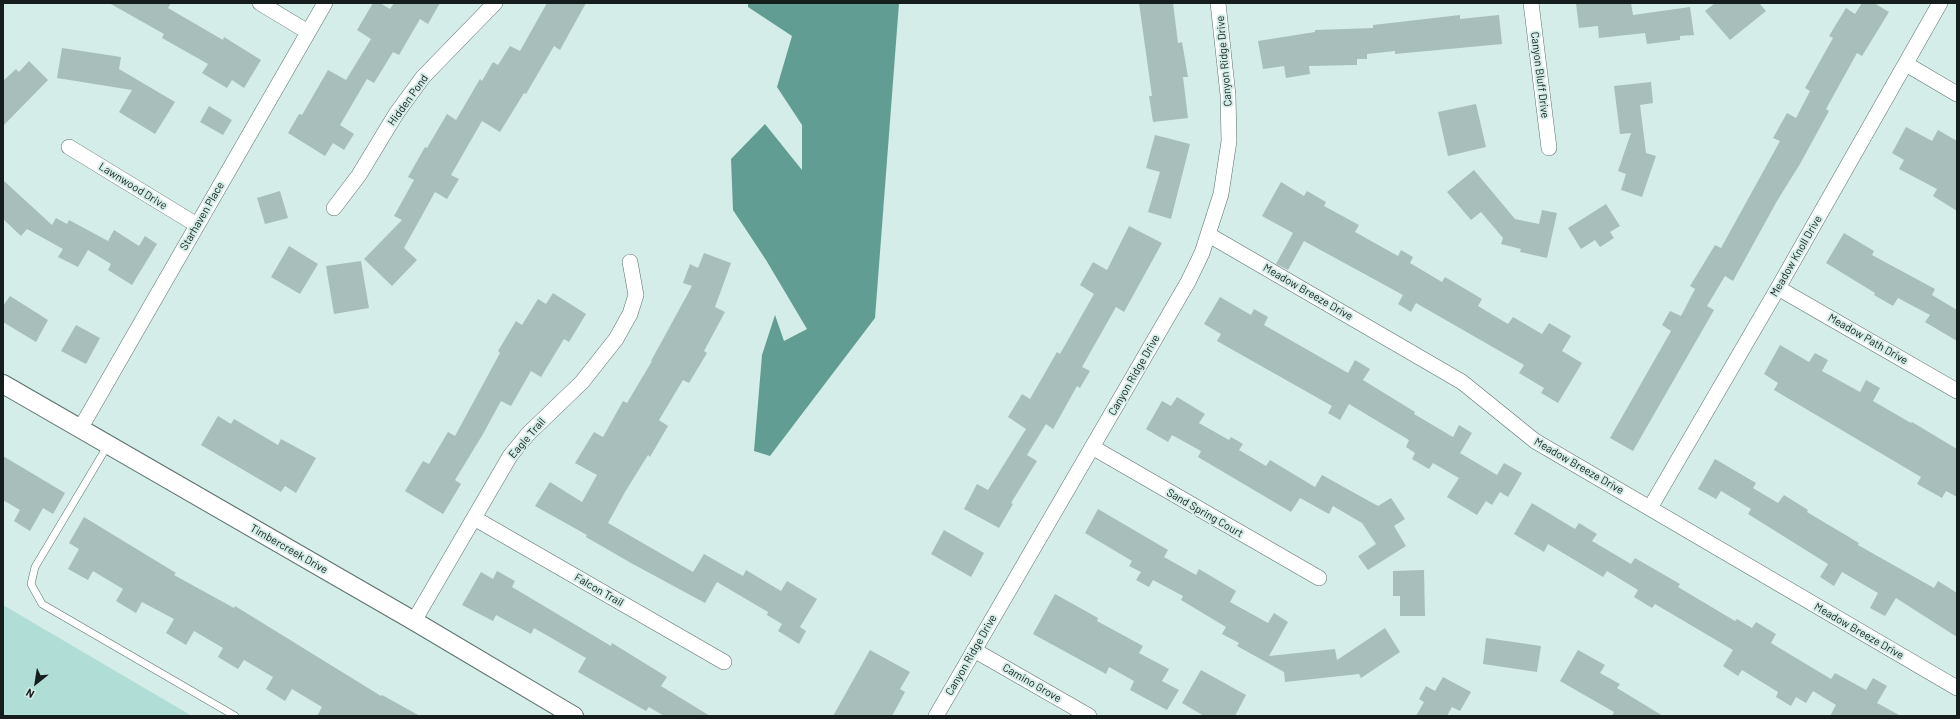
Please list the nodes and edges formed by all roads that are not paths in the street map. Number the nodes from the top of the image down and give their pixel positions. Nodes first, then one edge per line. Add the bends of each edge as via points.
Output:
1 (260, 3) edge
2 (325, 3) edge
3 (494, 3) edge
4 (1218, 3) edge
5 (1531, 3) edge
6 (1940, 3) edge
7 (308, 32) junction
8 (1906, 64) junction
9 (1957, 94) edge
10 (69, 146) dead end
11 (1549, 148) dead end
12 (334, 208) dead end
13 (197, 225) junction
14 (1209, 234) junction
15 (630, 262) dead end
16 (1778, 288) junction
17 (3, 384) edge
18 (1957, 391) edge
19 (80, 429) junction
20 (108, 445) junction
21 (1092, 447) junction
22 (1650, 508) junction
23 (474, 518) junction
24 (1319, 578) dead end
25 (414, 621) junction
26 (974, 650) junction
27 (724, 662) dead end
28 (1957, 688) edge
29 (235, 716) edge
30 (574, 716) edge
31 (936, 716) edge
32 (1089, 716) edge

1 - 7 street
2 - 7 street, Starhaven Place
3 - 12 street, Hidden Pond via 423,78
4 - 14 street, Canyon Ridge Drive via 1228,95 1228,142 1221,194
5 - 11 street, Canyon Bluff Drive
6 - 8 street, Meadow Knoll Drive
7 - 13 street, Starhaven Place
8 - 9 street
8 - 16 street, Meadow Knoll Drive
10 - 13 street, Lawnwood Drive
13 - 19 street, Starhaven Place
14 - 21 street, Canyon Ridge Drive via 1188,282
14 - 22 street, Meadow Breeze Drive via 1462,382 1535,441
15 - 23 street, Eagle Trail via 636,295 630,314 616,339 582,382 528,434 510,456
16 - 18 street, Meadow Path Drive
16 - 22 street, Meadow Knoll Drive
17 - 19 street, Timbercreek Drive
19 - 20 street, Timbercreek Drive
20 - 25 street, Timbercreek Drive
20 - 29 lane via 35,567 31,584 42,604
21 - 24 street, Sand Spring Court
21 - 26 street, Canyon Ridge Drive
22 - 28 street, Meadow Breeze Drive
23 - 25 street, Eagle Trail
23 - 27 street, Falcon Trail
25 - 30 street, Timbercreek Drive
26 - 31 street, Canyon Ridge Drive
26 - 32 street, Camino Grove

